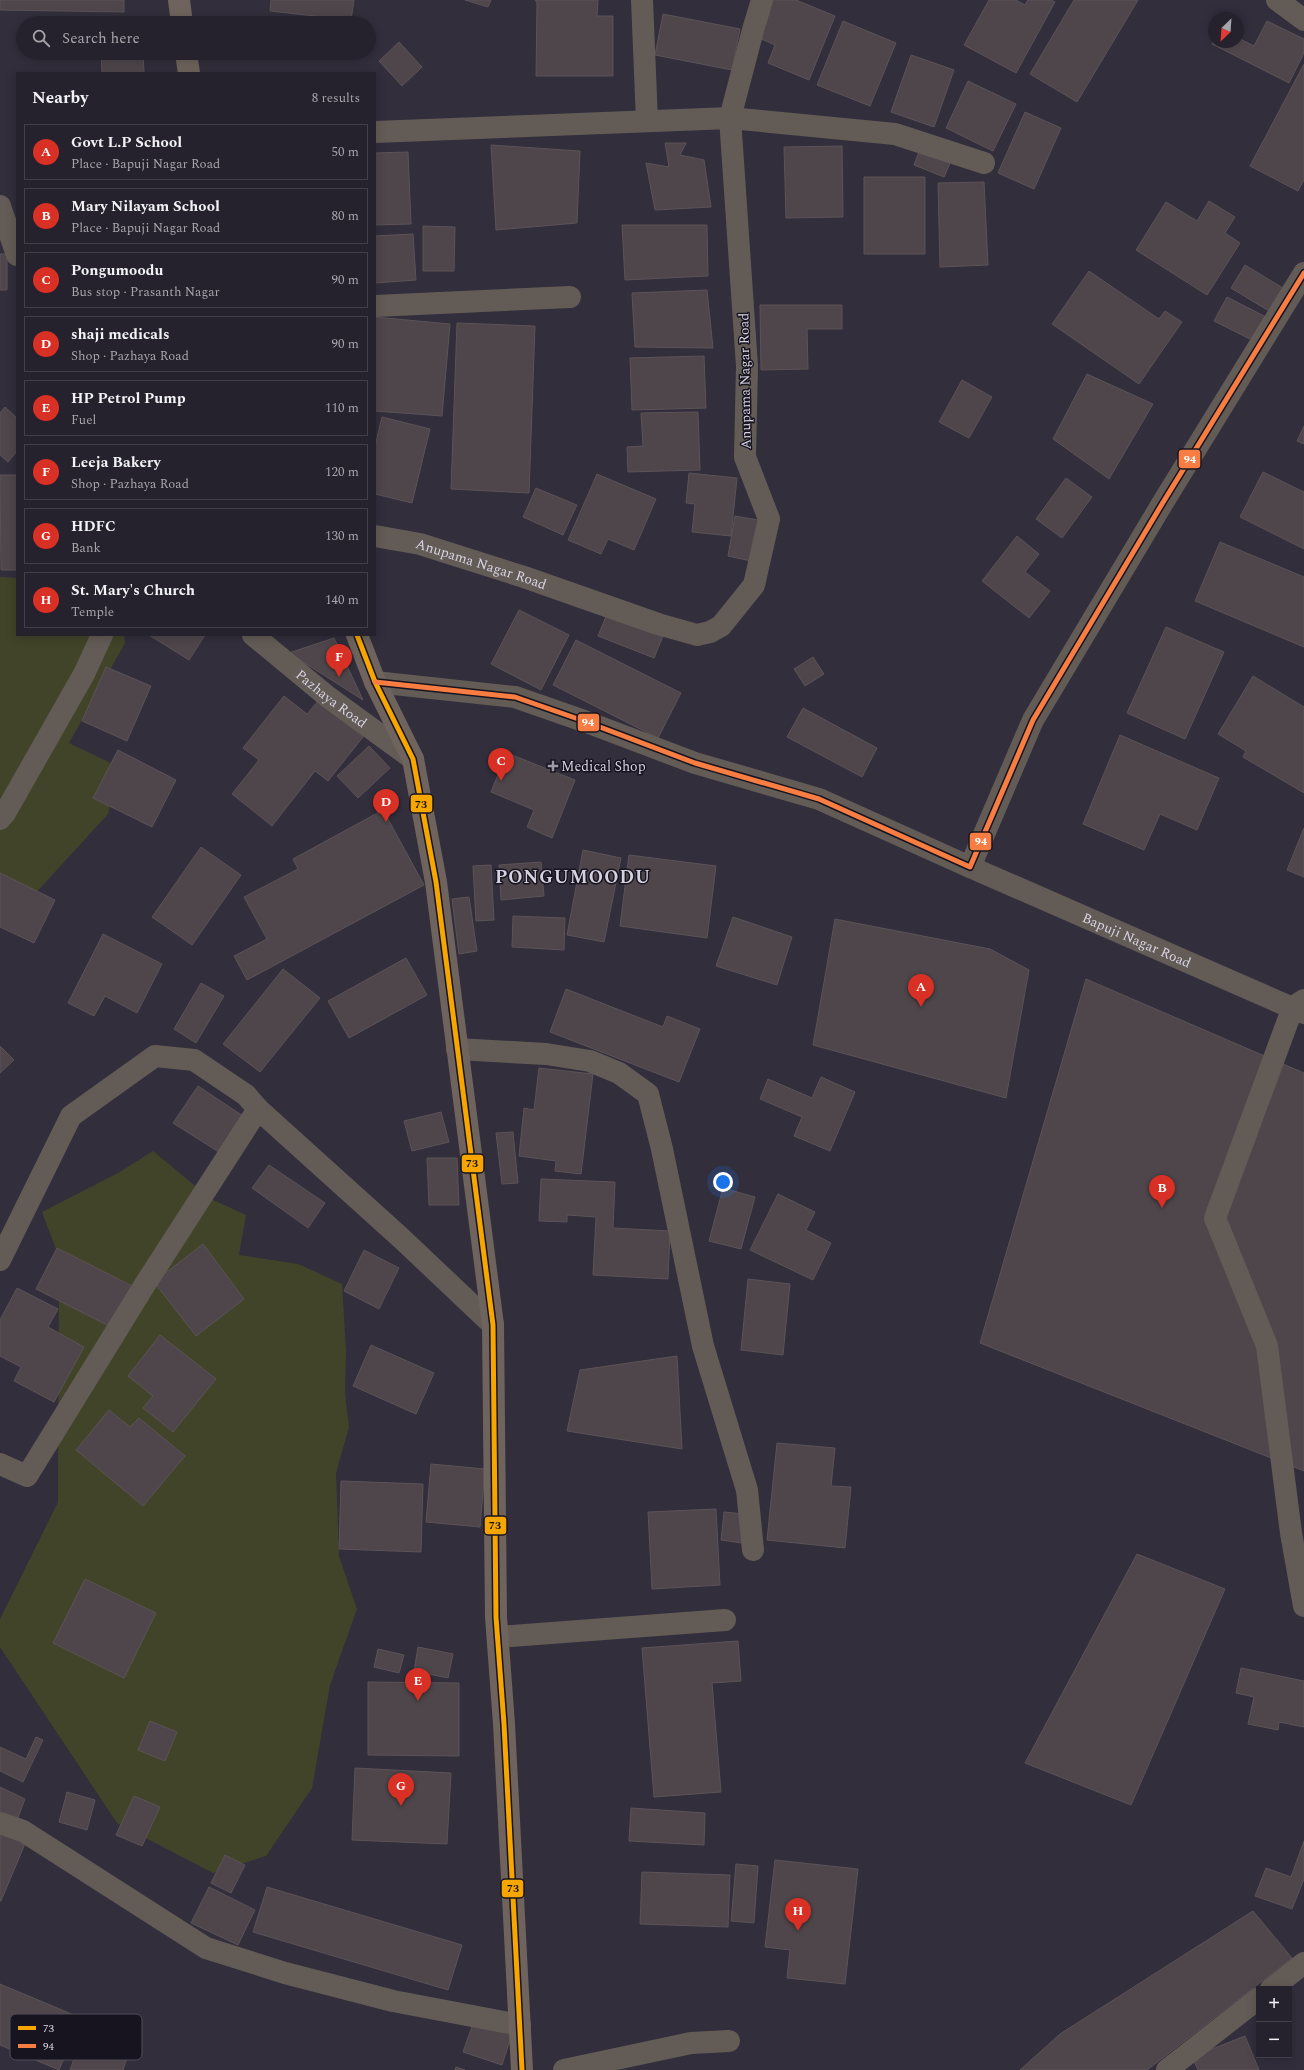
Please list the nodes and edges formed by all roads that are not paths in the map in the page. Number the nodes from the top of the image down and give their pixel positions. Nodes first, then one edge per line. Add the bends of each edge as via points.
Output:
1 (179, 0) edge
2 (642, 0) edge
3 (762, 0) edge
4 (1277, 0) edge
5 (181, 16) edge
6 (1304, 20) edge
7 (187, 60) edge
8 (189, 72) edge
9 (730, 118) junction
10 (647, 121) junction
11 (376, 132) edge
12 (984, 163) dead end
13 (0, 206) edge
14 (16, 252) edge
15 (1304, 273) edge
16 (570, 297) dead end
17 (376, 306) edge
18 (376, 536) edge
19 (102, 636) edge
20 (254, 636) edge
21 (357, 636) edge
22 (375, 682) junction
23 (413, 759) junction
24 (0, 819) edge
25 (970, 867) junction
26 (1300, 1007) edge
27 (457, 1049) junction
28 (258, 1110) junction
29 (0, 1260) edge
30 (493, 1325) junction
31 (0, 1464) edge
32 (753, 1550) dead end
33 (1304, 1606) edge
34 (725, 1620) dead end
35 (498, 1638) junction
36 (0, 1823) edge
37 (1304, 1963) edge
38 (1275, 1986) edge
39 (1256, 2000) edge
40 (520, 2025) junction
41 (729, 2041) dead end
42 (522, 2070) edge
43 (564, 2070) edge
44 (1167, 2070) edge

1 - 5 main road
2 - 10 street
3 - 9 street, Anupama Nagar Road
4 - 6 street
7 - 8 main road
9 - 10 street
9 - 12 street via 895,134
9 - 18 street, Anupama Nagar Road via 747,366 746,457 769,519 754,585 721,626 697,635 685,633 420,544
10 - 11 street
13 - 14 street
15 - 25 street via 1033,720
16 - 17 street
19 - 24 street via 80,680
20 - 23 street, Pazhaya Road via 328,697
21 - 22 main road
22 - 23 main road
22 - 25 street, Bapuji Nagar Road via 515,697 695,763 819,799
23 - 27 main road via 436,882
25 - 26 street, Bapuji Nagar Road
26 - 33 street via 1216,1218 1267,1346 1291,1533
27 - 30 main road
27 - 32 street via 546,1054 590,1061 619,1073 648,1094 703,1346 747,1490
28 - 29 street via 246,1095 194,1060 155,1056 71,1116
28 - 30 street
28 - 31 street via 144,1286 27,1476
30 - 35 main road
34 - 35 street
35 - 40 main road
36 - 40 street via 23,1831 206,1948 285,1973 393,2001
37 - 38 street
39 - 44 street
40 - 42 main road
41 - 43 street via 691,2043

